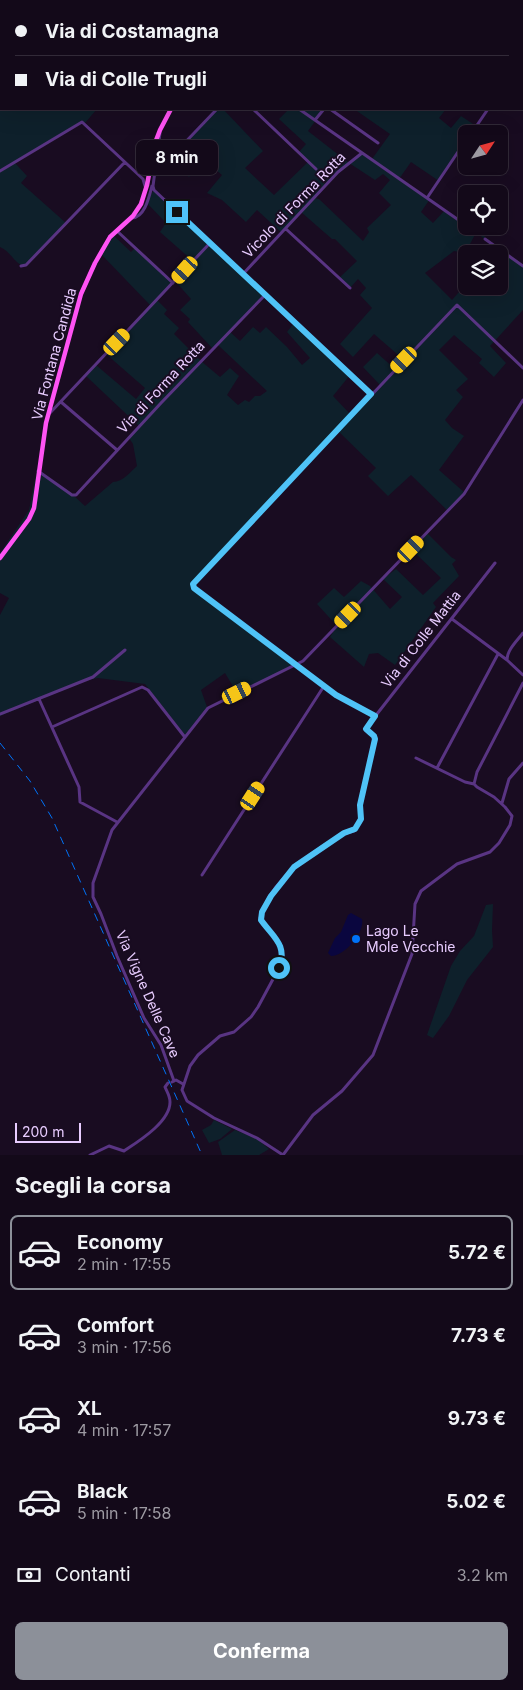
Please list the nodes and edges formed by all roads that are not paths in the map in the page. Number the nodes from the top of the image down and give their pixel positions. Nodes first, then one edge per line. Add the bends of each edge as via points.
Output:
1 (170, 110) edge
2 (216, 110) edge
3 (254, 110) edge
4 (300, 110) edge
5 (323, 110) edge
6 (331, 110) edge
7 (487, 110) edge
8 (315, 120) junction
9 (477, 125) edge
10 (160, 130) junction
11 (378, 143) dead end
12 (458, 152) edge
13 (362, 153) junction
14 (125, 162) junction
15 (316, 169) dead end
16 (0, 171) edge
17 (155, 174) junction
18 (154, 181) junction
19 (427, 198) junction
20 (142, 202) junction
21 (132, 218) junction
22 (458, 220) edge
23 (286, 229) junction
24 (116, 230) junction
25 (485, 239) dead end
26 (210, 243) junction
27 (21, 266) dead end
28 (523, 266) edge
29 (243, 274) junction
30 (173, 283) junction
31 (350, 288) dead end
32 (265, 295) junction
33 (523, 368) edge
34 (371, 394) junction
35 (523, 400) edge
36 (61, 402) junction
37 (48, 415) junction
38 (117, 450) junction
39 (38, 471) junction
40 (0, 558) edge
41 (495, 563) dead end
42 (452, 619) junction
43 (523, 633) edge
44 (126, 650) dead end
45 (498, 654) junction
46 (507, 660) junction
47 (297, 665) junction
48 (523, 675) edge
49 (523, 684) edge
50 (324, 686) junction
51 (39, 699) junction
52 (0, 714) edge
53 (375, 716) junction
54 (52, 727) junction
55 (184, 736) junction
56 (416, 758) dead end
57 (523, 764) edge
58 (437, 768) junction
59 (474, 784) junction
60 (502, 804) junction
61 (117, 822) junction
62 (202, 875) dead end
63 (171, 1082) junction
64 (183, 1084) junction
65 (90, 1155) edge
66 (283, 1155) edge

1 - 10 main road, Via Fontana Candida
2 - 17 street
3 - 15 street
4 - 8 street
5 - 8 street
6 - 11 street
7 - 9 street
8 - 13 street
10 - 17 street
10 - 20 main road, Via Fontana Candida
12 - 19 street
13 - 19 street
13 - 23 street, Vicolo di Forma Rotta via 339,171
14 - 16 street via 82,122
14 - 20 street via 145,182
14 - 27 street via 26,265
17 - 18 street
18 - 21 street via 145,208
18 - 26 street via 155,191
19 - 22 street
20 - 21 main road, Via Fontana Candida
21 - 24 main road, Via Fontana Candida
23 - 29 street, Vicolo di Forma Rotta
23 - 31 street
24 - 30 street
24 - 37 main road, Via Fontana Candida via 102,248 81,293
25 - 28 street
26 - 29 street
26 - 30 street
29 - 32 street
30 - 36 street
32 - 34 street
32 - 38 street, Via di Forma Rotta
33 - 34 street via 457,305
34 - 47 street via 194,582 194,588
35 - 47 street, Via Vigne Delle Cave via 465,493
36 - 37 street
36 - 38 street
37 - 39 main road, Via Fontana Candida
38 - 39 street, Via di Forma Rotta via 74,496
39 - 40 main road, Via Fontana Candida via 32,513
41 - 42 street, Via di Colle Mattia
42 - 45 street
42 - 53 street, Via di Colle Mattia
43 - 46 street
44 - 51 street via 94,676
45 - 46 street
45 - 58 street
46 - 48 street
47 - 50 street
47 - 55 street, Via Vigne Delle Cave via 210,706
49 - 59 street via 476,774
50 - 53 street
50 - 62 street
51 - 52 street
51 - 54 street
53 - 64 street, Via di Colle Mattia via 366,730 375,739 360,805 361,819 355,829 294,867 271,896 260,919 279,943 283,957 278,970 253,1015 234,1032 221,1036 202,1050 192,1062
54 - 55 street via 141,687 148,690
54 - 61 street via 79,786 81,804
55 - 61 street, Via Vigne Delle Cave
56 - 58 street
57 - 60 street via 510,779
58 - 59 street
59 - 60 street
60 - 66 street via 512,820 496,847 454,866 424,887 418,896 411,956 373,1055 340,1092 312,1116
61 - 63 street, Via Vigne Delle Cave via 93,883 93,897 144,1018 162,1047
63 - 64 street
63 - 65 street, Via Vigne Delle Cave via 165,1087 170,1098 169,1107 155,1128 124,1151 110,1146
64 - 66 street via 182,1091 188,1101

